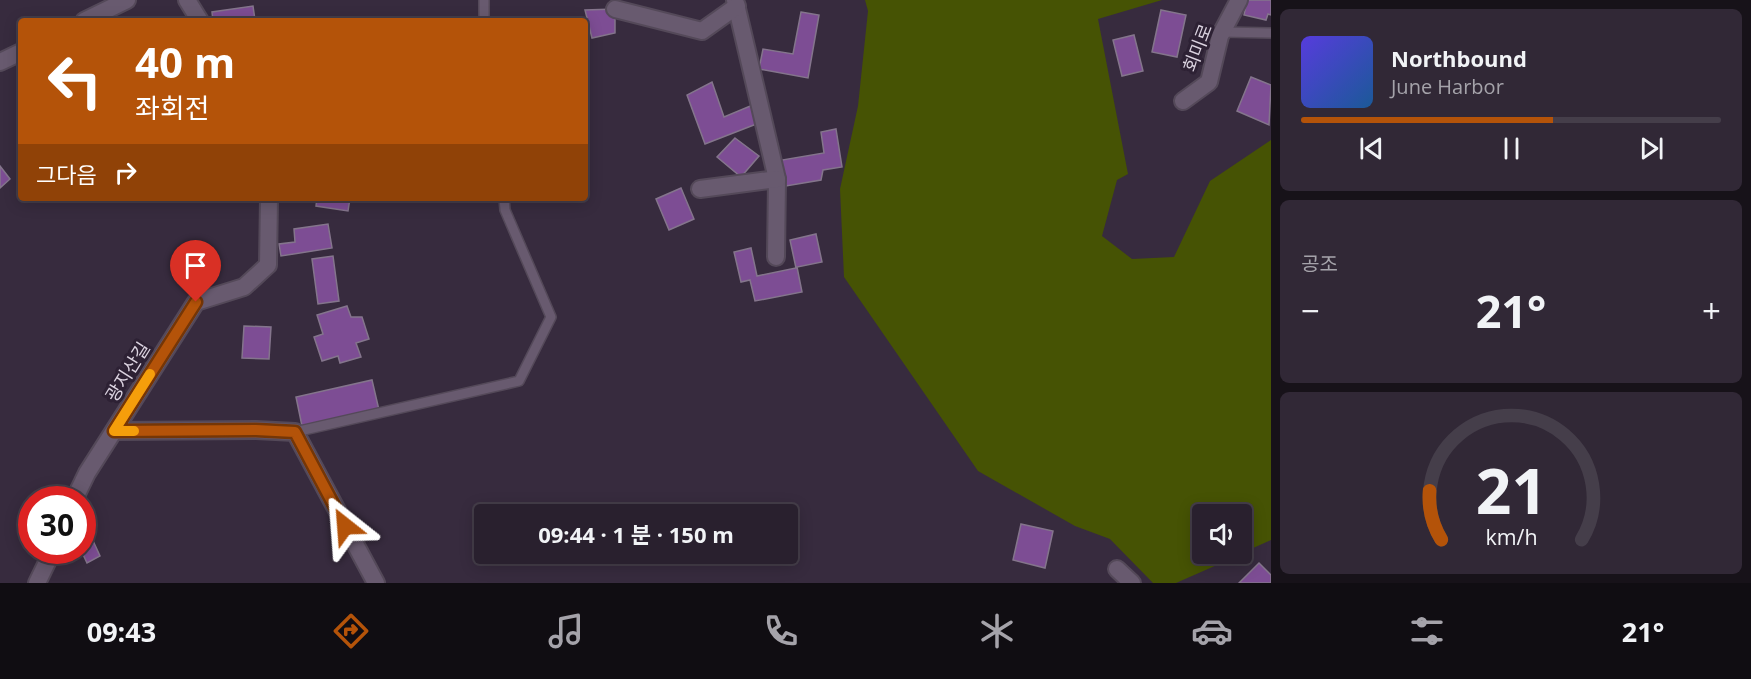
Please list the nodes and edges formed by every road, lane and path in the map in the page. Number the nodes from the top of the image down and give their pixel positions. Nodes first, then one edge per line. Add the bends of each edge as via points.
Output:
1 (127, 0) edge
2 (187, 0) edge
3 (484, 0) edge
4 (1239, 0) edge
5 (736, 3) edge
6 (615, 9) dead end
7 (90, 18) edge
8 (198, 18) edge
9 (484, 18) edge
10 (1223, 32) junction
11 (1271, 33) edge
12 (18, 53) edge
13 (0, 62) edge
14 (1184, 102) dead end
15 (777, 179) junction
16 (700, 189) dead end
17 (269, 201) edge
18 (504, 201) edge
19 (776, 257) dead end
20 (114, 431) junction
21 (295, 432) junction
22 (82, 486) edge
23 (46, 564) edge
24 (1117, 568) dead end
25 (37, 583) edge
26 (376, 583) edge
27 (1132, 583) edge

1 - 7 street
2 - 8 street
3 - 9 lane
4 - 10 street, 회미로
5 - 6 street via 702,31
5 - 15 street
10 - 11 lane
10 - 14 street, 회미로 via 1209,82
12 - 13 street
15 - 16 street
15 - 19 street
17 - 20 street, 광지산길 via 268,265 244,287 196,302
18 - 21 lane via 551,317 519,381
20 - 21 street
20 - 22 street, 광지산길
21 - 26 street
23 - 25 street
24 - 27 street

